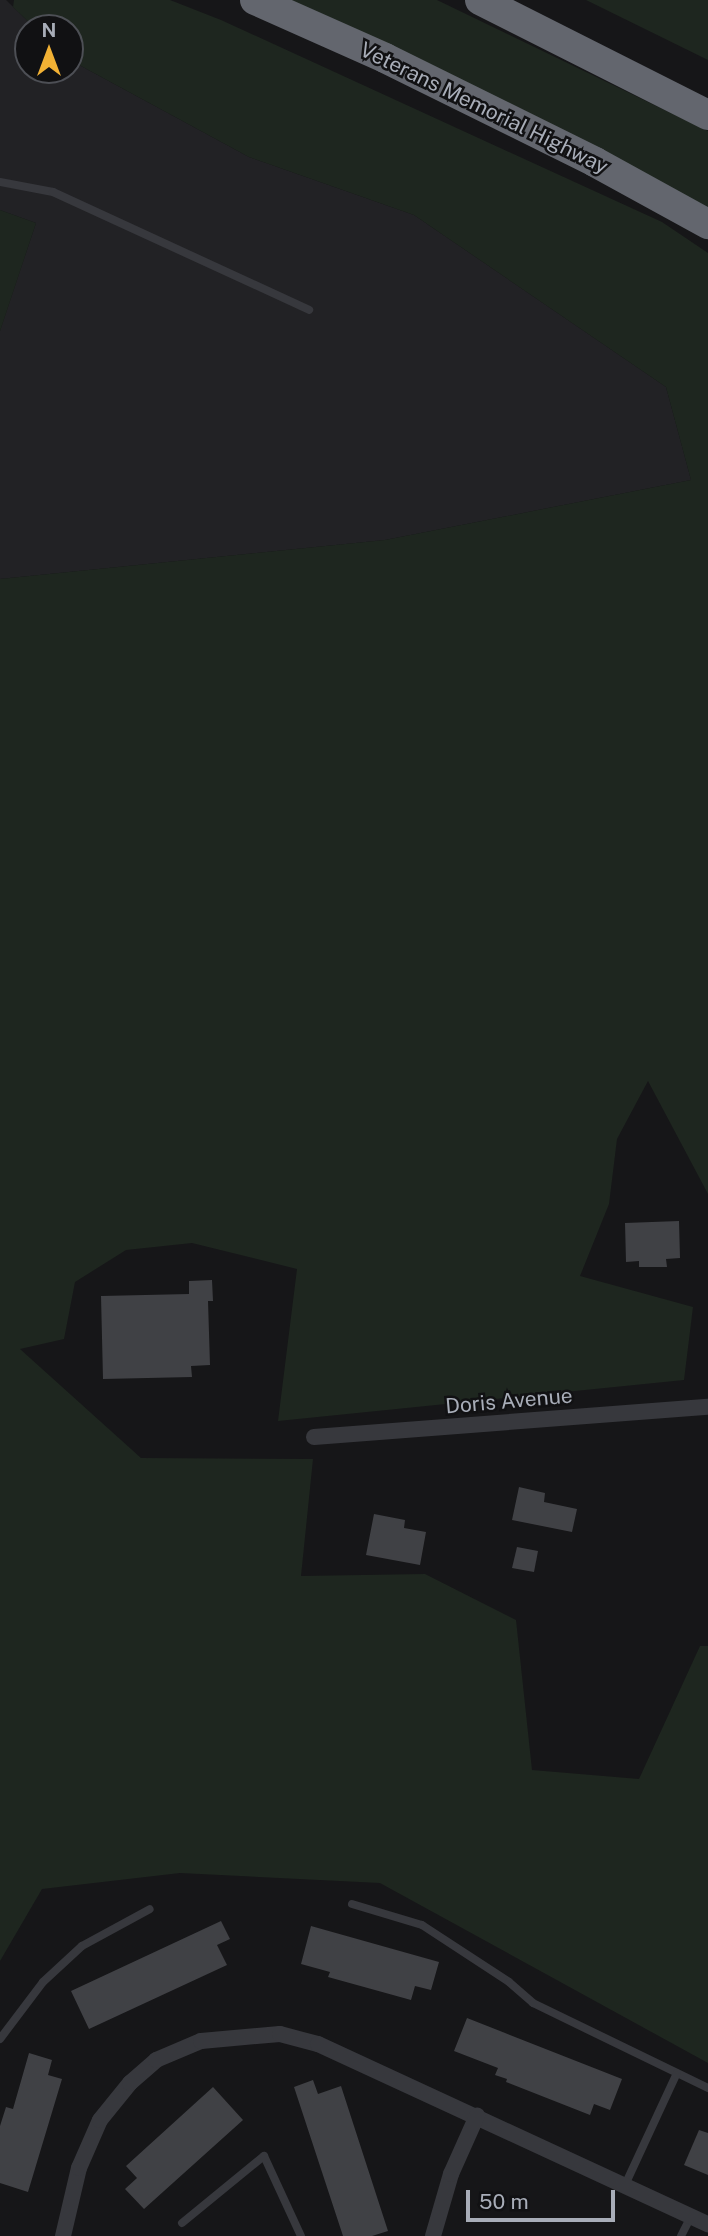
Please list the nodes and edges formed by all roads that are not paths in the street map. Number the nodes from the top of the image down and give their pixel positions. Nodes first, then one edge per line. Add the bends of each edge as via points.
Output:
1 (255, 0) edge
2 (480, 0) edge
3 (708, 116) edge
4 (0, 182) edge
5 (708, 224) edge
6 (309, 310) dead end
7 (708, 1407) edge
8 (314, 1437) dead end
9 (352, 1903) dead end
10 (150, 1909) dead end
11 (0, 2039) edge
12 (677, 2073) junction
13 (708, 2088) edge
14 (477, 2116) junction
15 (625, 2185) junction
16 (691, 2216) junction
17 (182, 2223) dead end
18 (708, 2224) edge
19 (63, 2236) edge
20 (301, 2236) edge
21 (433, 2236) edge
22 (681, 2236) edge

1 - 5 highway, Veterans Memorial Highway via 385,58
2 - 3 highway
4 - 6 lane via 53,192
7 - 8 street, Doris Avenue
9 - 12 lane via 422,1925 533,2003
10 - 11 lane via 82,1946 43,1982
12 - 13 lane
12 - 15 lane
14 - 15 street
14 - 19 street via 317,2044 280,2034 201,2041 156,2060 100,2120 79,2168
14 - 21 street via 451,2174
15 - 16 street
16 - 18 street
16 - 22 lane
17 - 20 lane via 264,2156

